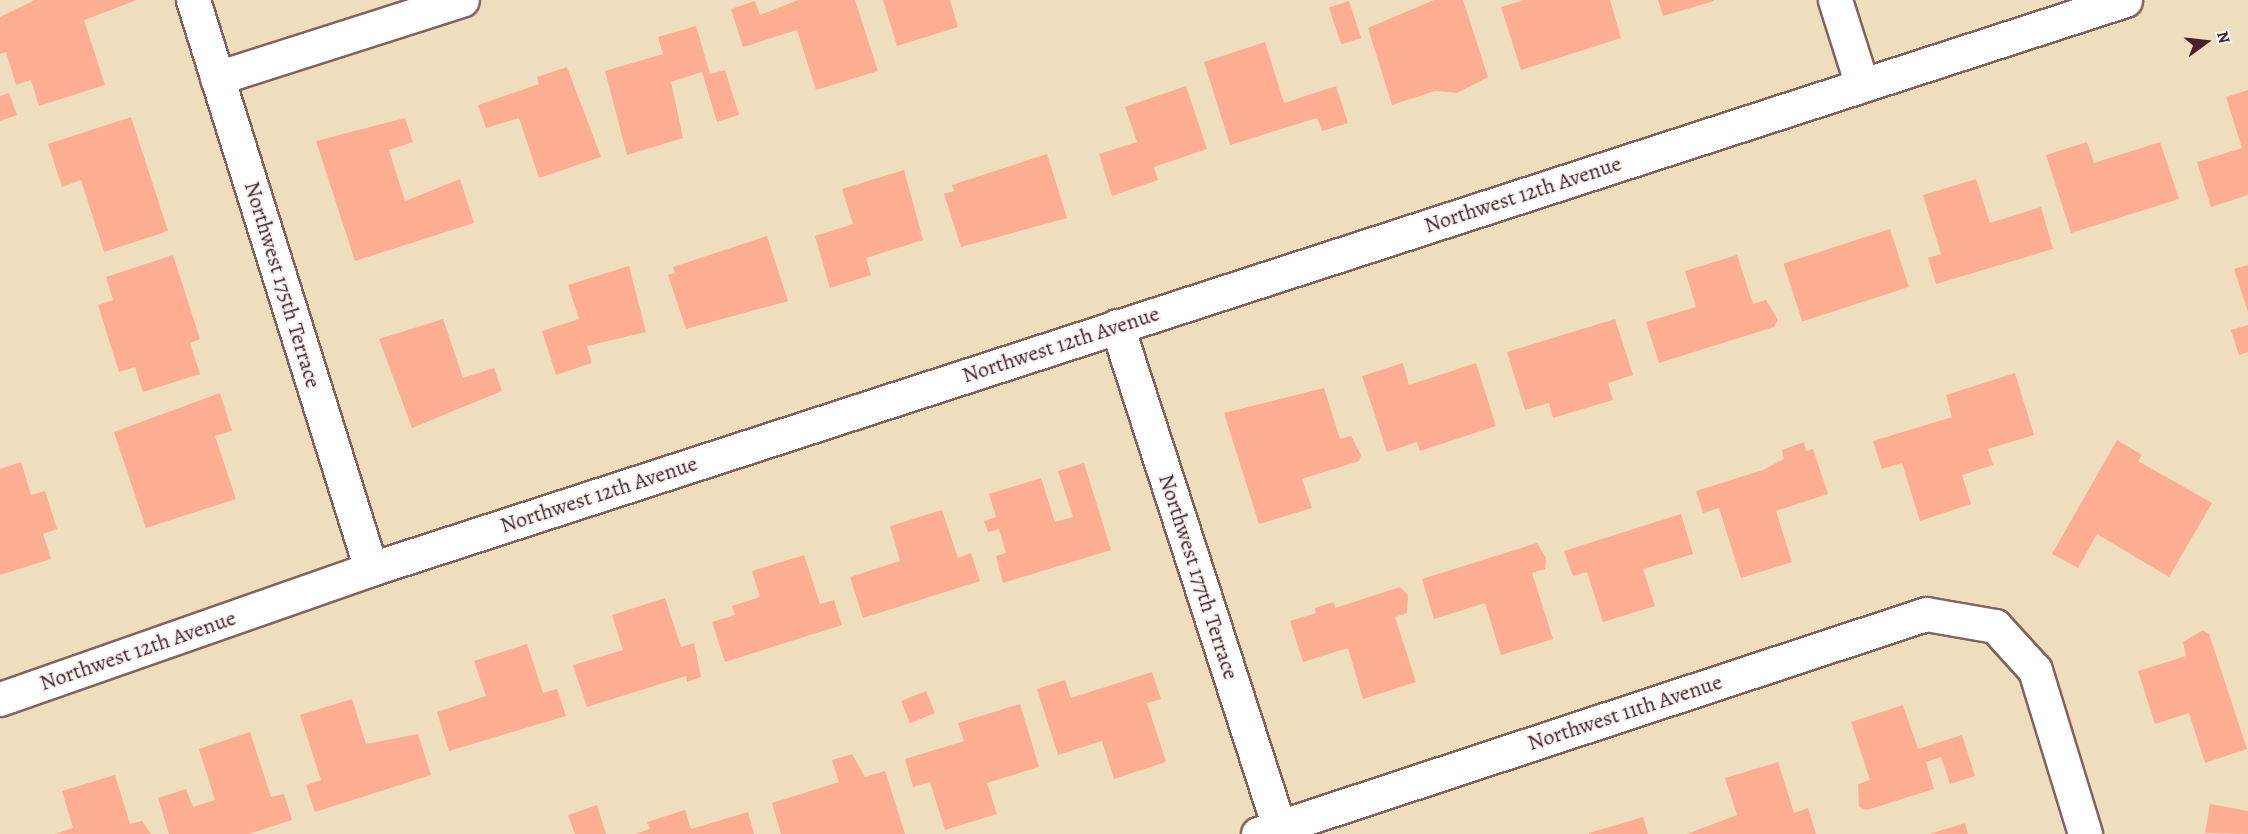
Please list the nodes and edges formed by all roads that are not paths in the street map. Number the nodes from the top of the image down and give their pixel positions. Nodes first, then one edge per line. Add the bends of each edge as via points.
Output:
1 (193, 0) edge
2 (462, 0) edge
3 (1835, 0) edge
4 (2125, 0) edge
5 (217, 78) junction
6 (1862, 85) junction
7 (1117, 326) junction
8 (371, 570) junction
9 (0, 699) edge
10 (1269, 831) edge
11 (2085, 834) edge

1 - 5 street, Northwest 175th Terrace
2 - 5 street
3 - 6 street
4 - 6 street, Northwest 12th Avenue
5 - 8 street, Northwest 175th Terrace
6 - 7 street, Northwest 12th Avenue
7 - 8 street, Northwest 12th Avenue
7 - 10 street, Northwest 177th Terrace
8 - 9 street, Northwest 12th Avenue
10 - 11 street, Northwest 11th Avenue via 1926,614 1995,626 2035,670

